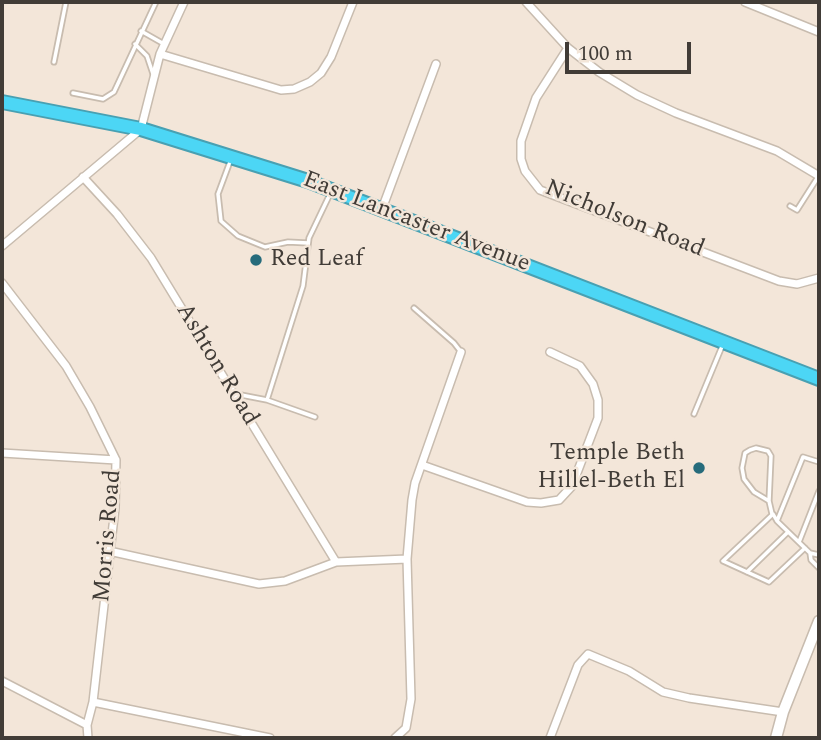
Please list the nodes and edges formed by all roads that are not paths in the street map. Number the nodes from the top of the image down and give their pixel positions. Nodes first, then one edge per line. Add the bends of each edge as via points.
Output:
1 (66, 2) edge
2 (156, 2) edge
3 (184, 2) edge
4 (353, 2) edge
5 (526, 2) edge
6 (745, 2) edge
7 (141, 31) junction
8 (819, 32) edge
9 (135, 44) junction
10 (164, 44) junction
11 (568, 48) junction
12 (160, 54) junction
13 (54, 62) dead end
14 (436, 64) dead end
15 (154, 77) junction
16 (73, 93) dead end
17 (2, 102) edge
18 (141, 129) junction
19 (231, 157) junction
20 (819, 176) edge
21 (83, 177) junction
22 (332, 190) junction
23 (790, 206) dead end
24 (382, 209) junction
25 (308, 243) junction
26 (2, 246) edge
27 (819, 278) edge
28 (2, 283) edge
29 (414, 308) dead end
30 (724, 342) junction
31 (461, 352) joint
32 (550, 352) dead end
33 (819, 379) edge
34 (234, 394) junction
35 (267, 400) junction
36 (694, 414) dead end
37 (315, 417) dead end
38 (2, 453) edge
39 (116, 460) junction
40 (819, 462) edge
41 (422, 465) junction
42 (819, 491) edge
43 (769, 501) junction
44 (773, 514) junction
45 (777, 521) junction
46 (789, 532) junction
47 (799, 542) junction
48 (805, 548) junction
49 (109, 551) junction
50 (810, 553) junction
51 (819, 555) edge
52 (407, 559) junction
53 (336, 562) junction
54 (819, 568) edge
55 (747, 572) junction
56 (819, 621) edge
57 (2, 681) edge
58 (93, 702) junction
59 (783, 712) junction
60 (87, 725) junction
61 (88, 738) edge
62 (270, 738) edge
63 (395, 738) edge
64 (550, 738) edge
65 (776, 738) edge

1 - 13 lane
2 - 7 lane
3 - 10 street
4 - 12 street via 321,73 294,89 281,90
5 - 11 street
6 - 8 street
7 - 9 lane
7 - 10 lane
9 - 15 lane via 147,56
9 - 16 lane via 108,97
10 - 12 street
11 - 20 street via 637,95 777,151
11 - 27 street, Nicholson Road via 536,98 521,141 525,171 540,190 779,281 797,284
12 - 15 street
14 - 24 street
15 - 18 street
17 - 18 highway, East Lancaster Avenue
18 - 19 highway, East Lancaster Avenue
18 - 21 street
19 - 22 highway, East Lancaster Avenue
19 - 25 lane via 218,194 221,221 238,236 265,247
20 - 23 lane via 797,210
21 - 26 street
21 - 34 street, Ashton Road via 151,258
22 - 24 highway, East Lancaster Avenue
22 - 25 lane
24 - 30 highway, East Lancaster Avenue
25 - 35 lane via 303,286
28 - 39 street, Morris Road via 66,366
29 - 31 lane
30 - 33 highway, East Lancaster Avenue
30 - 36 lane
31 - 41 street
32 - 41 street via 580,366 598,400 598,418 572,486 559,500 527,502
34 - 35 lane
34 - 53 street, Ashton Road
35 - 37 lane
38 - 39 street
39 - 49 street, Morris Road
40 - 45 lane via 803,457
41 - 52 street via 412,500
42 - 47 lane
43 - 43 lane via 771,456 756,448 746,453 744,478 754,492
43 - 44 lane
44 - 45 lane
44 - 55 lane via 723,561
45 - 46 lane
46 - 47 lane
46 - 55 lane
47 - 48 lane
48 - 50 lane
48 - 55 lane via 769,582
49 - 53 street via 259,584 285,581
49 - 58 street, Morris Road
50 - 51 lane
50 - 54 lane
52 - 53 street
52 - 63 street via 411,699 406,728
56 - 59 main road
57 - 60 street
58 - 60 street, Morris Road
58 - 62 street
59 - 64 street via 663,692 588,654 578,665
59 - 65 main road
60 - 61 street, Morris Road

